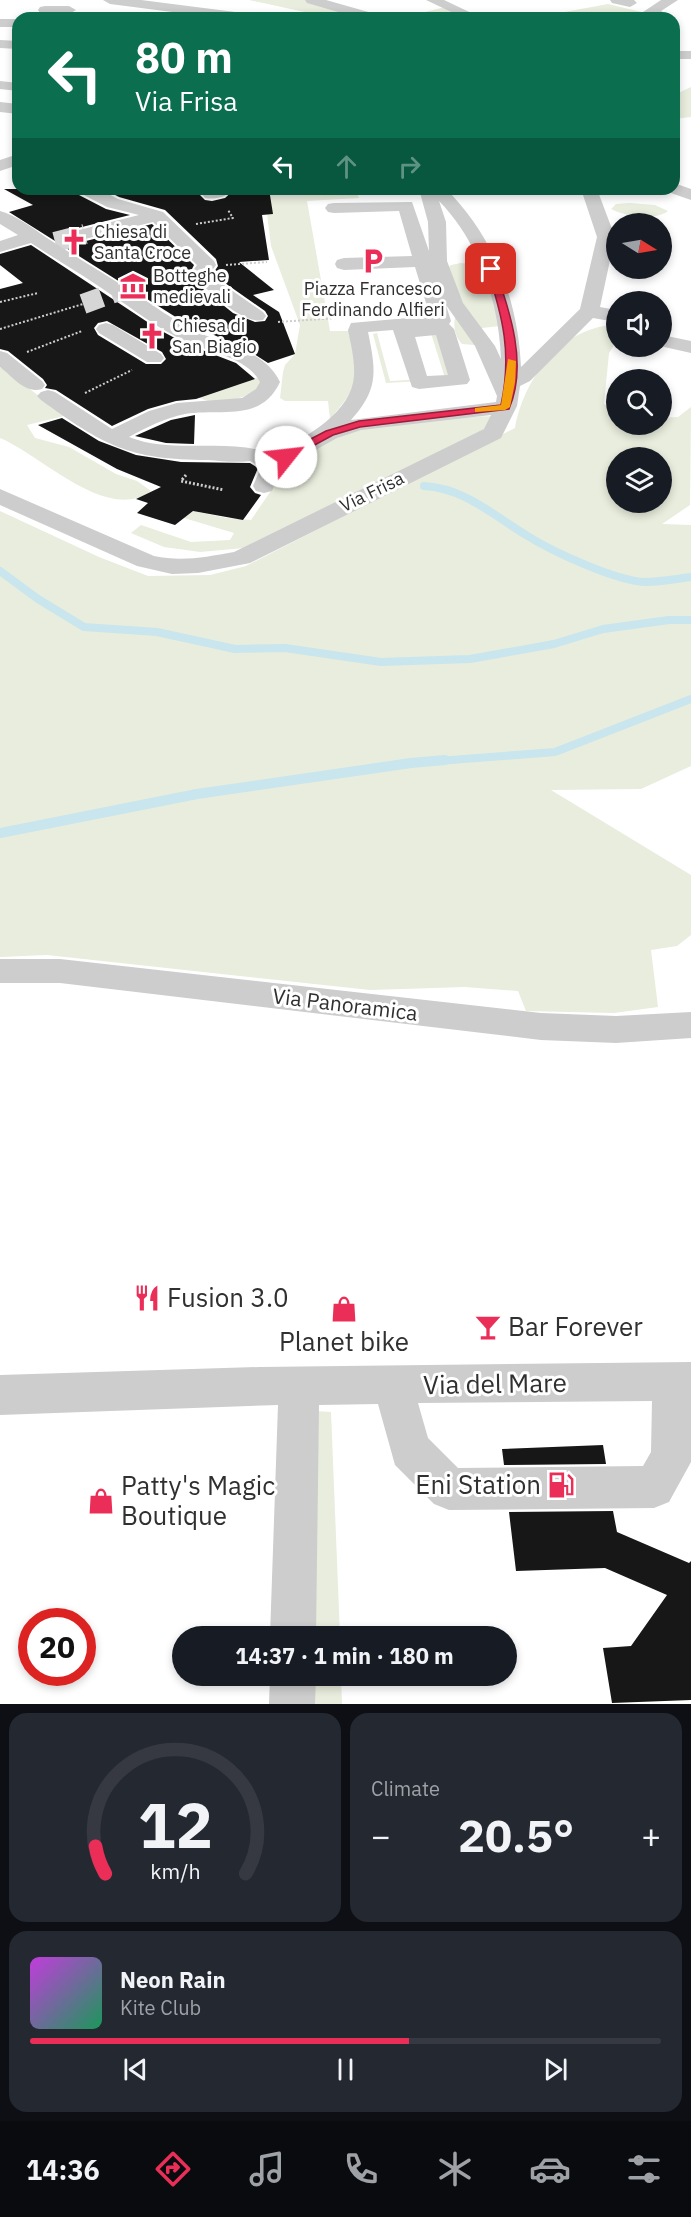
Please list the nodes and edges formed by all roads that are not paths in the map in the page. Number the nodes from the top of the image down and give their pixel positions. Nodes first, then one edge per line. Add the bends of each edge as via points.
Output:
1 (110, 0) edge
2 (312, 0) edge
3 (343, 0) edge
4 (433, 0) edge
5 (671, 0) edge
6 (266, 8) dead end
7 (45, 10) dead end
8 (69, 10) dead end
9 (204, 12) edge
10 (260, 12) edge
11 (355, 12) edge
12 (365, 12) edge
13 (462, 12) edge
14 (650, 12) edge
15 (97, 195) edge
16 (429, 195) edge
17 (444, 195) edge
18 (591, 195) edge
19 (334, 208) dead end
20 (2, 219) edge
21 (163, 222) junction
22 (86, 234) tunnel mouth
23 (46, 241) junction
24 (0, 247) edge
25 (430, 261) junction
26 (344, 264) dead end
27 (589, 311) junction
28 (606, 314) edge
29 (151, 315) junction
30 (236, 321) dead end
31 (672, 343) edge
32 (691, 347) edge
33 (154, 358) road end
34 (2, 359) edge
35 (508, 395) junction
36 (322, 437) junction
37 (112, 438) junction
38 (286, 457) dead end
39 (264, 486) dead end
40 (0, 496) edge
41 (0, 971) edge
42 (691, 1025) edge
43 (680, 1382) edge
44 (393, 1385) junction
45 (299, 1386) junction
46 (0, 1395) edge
47 (293, 1626) edge
48 (292, 1686) edge
49 (292, 1704) edge

1 - 9 street
2 - 11 street
3 - 12 street
4 - 13 street
5 - 14 street
6 - 10 street
7 - 8 street
15 - 21 street
16 - 25 street via 437,222
17 - 35 street, Via Frisa via 451,201 491,269 503,305 511,345
18 - 27 street via 606,237
19 - 25 street via 406,206
20 - 23 street
21 - 22 street
21 - 30 street via 207,265 201,273 256,316
23 - 24 street
23 - 29 street
25 - 26 street
25 - 35 street via 485,346
25 - 36 street via 441,321 402,328 358,329 365,372 363,392
27 - 28 street
27 - 35 street
29 - 33 street via 106,329
29 - 37 street via 194,338 215,336 265,372 270,382 266,391 251,401 160,414
31 - 32 street
34 - 37 street
35 - 36 street via 359,424
35 - 40 street, Via Frisa via 502,420 493,433 241,558 219,563 172,567 146,561
36 - 38 street
37 - 39 street via 136,447 252,456 273,464
41 - 42 street, Via Panoramica via 60,971 454,1018 567,1027 658,1029
43 - 44 street, Via del Mare
43 - 44 street via 673,1402 672,1456 654,1487 449,1490 410,1450
44 - 45 street, Via del Mare
45 - 46 street, Via del Mare
45 - 47 street
48 - 49 street

